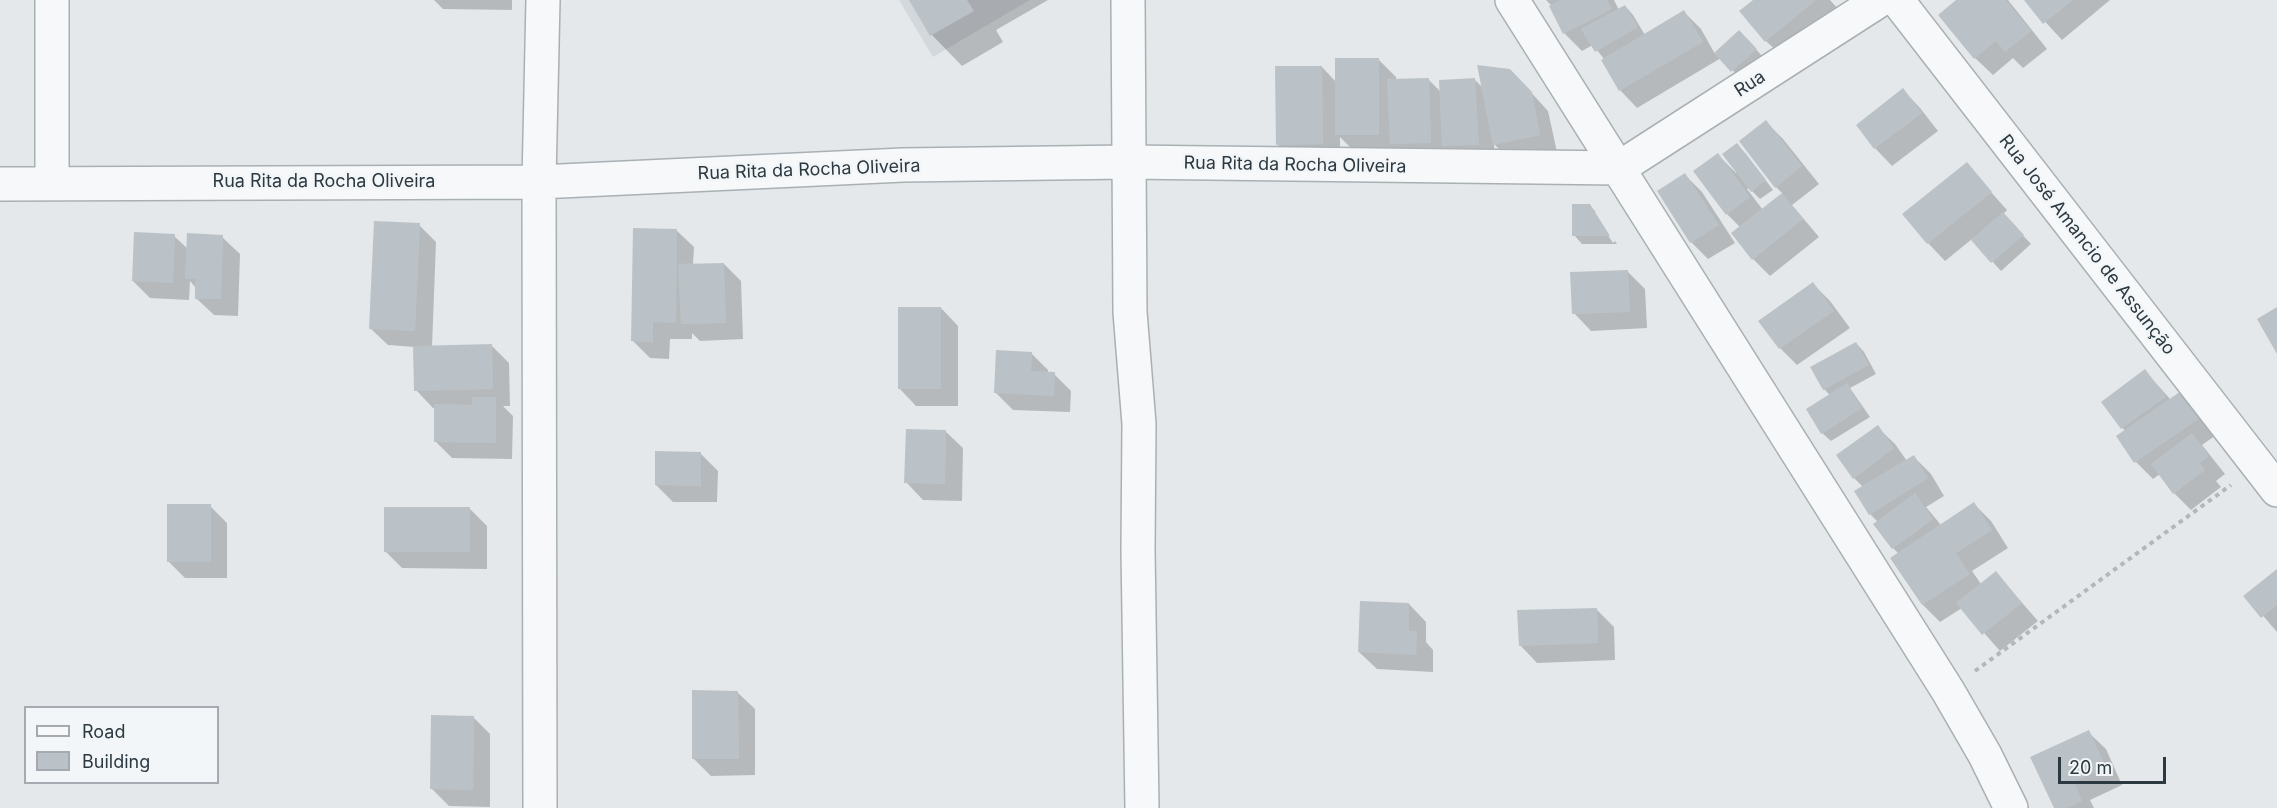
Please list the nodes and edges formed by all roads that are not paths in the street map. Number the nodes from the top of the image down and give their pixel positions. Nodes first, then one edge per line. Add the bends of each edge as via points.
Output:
1 (52, 0) edge
2 (543, 0) edge
3 (1128, 0) edge
4 (1512, 0) edge
5 (1880, 0) edge
6 (1897, 0) edge
7 (1128, 162) junction
8 (1619, 168) junction
9 (539, 182) junction
10 (0, 184) edge
11 (52, 184) junction
12 (2267, 478) edge
13 (540, 808) edge
14 (1142, 808) edge
15 (2011, 808) edge

1 - 11 street
2 - 9 street
3 - 7 street
4 - 8 street
5 - 8 street, Rua
6 - 12 street, Rua José Amancio de Assunção
7 - 8 street, Rua Rita da Rocha Oliveira
7 - 9 street, Rua Rita da Rocha Oliveira via 903,165
7 - 14 street via 1130,312 1139,424
8 - 15 street via 1948,691
9 - 11 street, Rua Rita da Rocha Oliveira
9 - 13 street
10 - 11 street, Rua Rita da Rocha Oliveira

